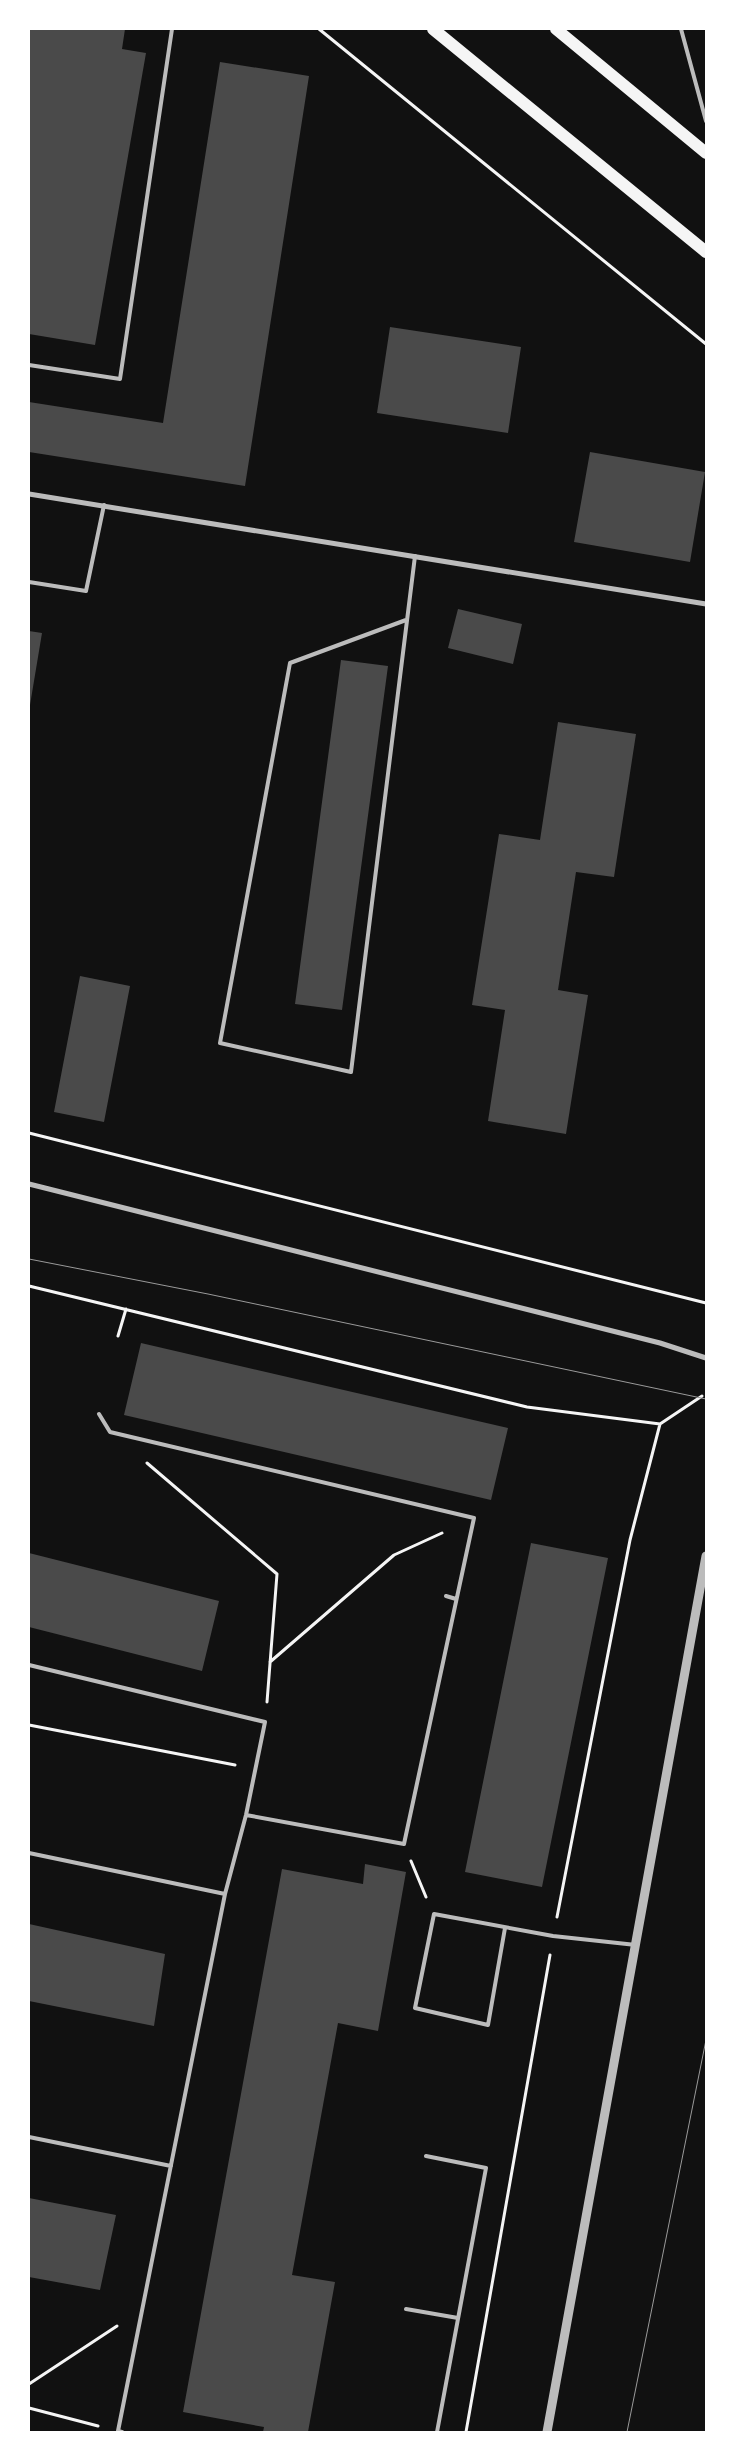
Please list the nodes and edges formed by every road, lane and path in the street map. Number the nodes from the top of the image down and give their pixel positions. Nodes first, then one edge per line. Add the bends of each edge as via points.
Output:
1 (172, 29) edge
2 (319, 29) edge
3 (432, 29) edge
4 (556, 29) edge
5 (681, 29) edge
6 (706, 121) edge
7 (706, 153) edge
8 (706, 252) edge
9 (706, 344) edge
10 (29, 365) edge
11 (29, 494) edge
12 (104, 506) junction
13 (415, 556) junction
14 (29, 582) edge
15 (706, 604) edge
16 (406, 620) junction
17 (29, 1133) edge
18 (29, 1184) edge
19 (29, 1286) edge
20 (706, 1303) edge
21 (126, 1309) junction
22 (118, 1336) dead end
23 (706, 1358) edge
24 (702, 1396) dead end
25 (99, 1414) dead end
26 (660, 1424) junction
27 (110, 1432) junction
28 (474, 1518) junction
29 (706, 1556) edge
30 (446, 1596) dead end
31 (456, 1599) junction
32 (270, 1662) junction
33 (29, 1665) edge
34 (265, 1722) junction
35 (29, 1725) edge
36 (255, 1769) junction
37 (246, 1816) junction
38 (404, 1844) junction
39 (29, 1853) edge
40 (225, 1894) junction
41 (434, 1914) junction
42 (505, 1928) junction
43 (553, 1936) junction
44 (636, 1945) junction
45 (29, 2137) edge
46 (426, 2156) dead end
47 (171, 2166) junction
48 (143, 2309) junction
49 (406, 2309) dead end
50 (458, 2318) junction
51 (29, 2384) edge
52 (29, 2408) edge
53 (120, 2432) edge
54 (437, 2432) edge
55 (466, 2432) edge
56 (547, 2432) edge

1 - 10 lane via 120,379
2 - 9 path
3 - 8 main road
4 - 7 main road
5 - 6 lane
11 - 12 street
12 - 13 street
12 - 14 lane via 86,591
13 - 15 street
13 - 16 lane
16 - 16 lane via 290,662 220,1043 351,1072
17 - 20 path
18 - 23 street via 660,1343
19 - 21 path
21 - 22 path
21 - 26 path via 527,1407
24 - 26 path
25 - 27 lane
26 - 43 path via 630,1540
27 - 28 lane
27 - 32 path via 277,1574
28 - 31 lane
28 - 32 path via 394,1555
29 - 44 street
30 - 31 lane
31 - 38 lane
32 - 34 path
33 - 34 lane
34 - 36 lane
35 - 36 path
36 - 37 lane
37 - 38 lane
37 - 40 lane
38 - 41 path
39 - 40 lane
40 - 47 lane
41 - 42 lane
41 - 42 lane via 415,2008 488,2025
42 - 43 lane
43 - 44 lane
43 - 55 path
44 - 56 street
45 - 47 lane
46 - 50 lane via 486,2168
47 - 48 lane
48 - 51 path
48 - 53 lane
49 - 50 lane
50 - 54 lane
52 - 53 path

